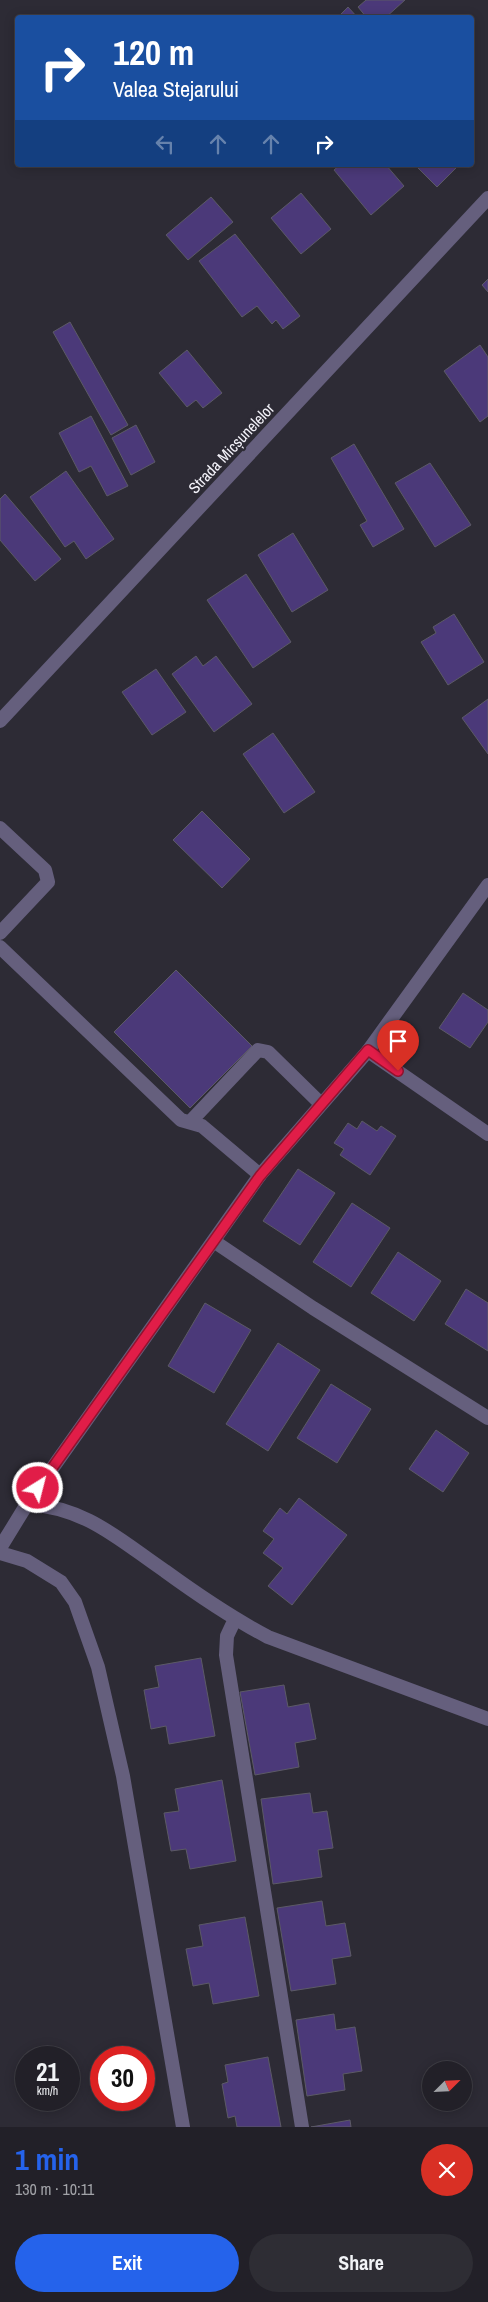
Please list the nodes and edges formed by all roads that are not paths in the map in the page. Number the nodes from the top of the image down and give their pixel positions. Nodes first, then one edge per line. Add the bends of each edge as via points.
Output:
1 (488, 198) edge
2 (0, 721) edge
3 (0, 828) edge
4 (488, 885) edge
5 (0, 933) edge
6 (0, 947) edge
7 (368, 1050) junction
8 (321, 1104) junction
9 (190, 1122) junction
10 (488, 1134) edge
11 (260, 1176) junction
12 (215, 1242) junction
13 (488, 1418) edge
14 (27, 1504) junction
15 (0, 1548) edge
16 (0, 1553) edge
17 (234, 1619) junction
18 (488, 1719) edge
19 (183, 2127) edge
20 (302, 2127) edge

1 - 2 street, Strada Micșunelelor
3 - 5 street via 45,870 48,882
4 - 7 street
6 - 9 street via 181,1120
7 - 8 street
7 - 10 street
8 - 9 street via 268,1052 258,1050
8 - 11 street
9 - 11 street via 202,1126
11 - 12 street
12 - 13 street
12 - 14 street
14 - 15 street
14 - 17 street via 51,1506 83,1516
16 - 19 street via 27,1561 61,1582 75,1602 98,1667 123,1776
17 - 18 street via 268,1637
17 - 20 street via 227,1636 226,1656

